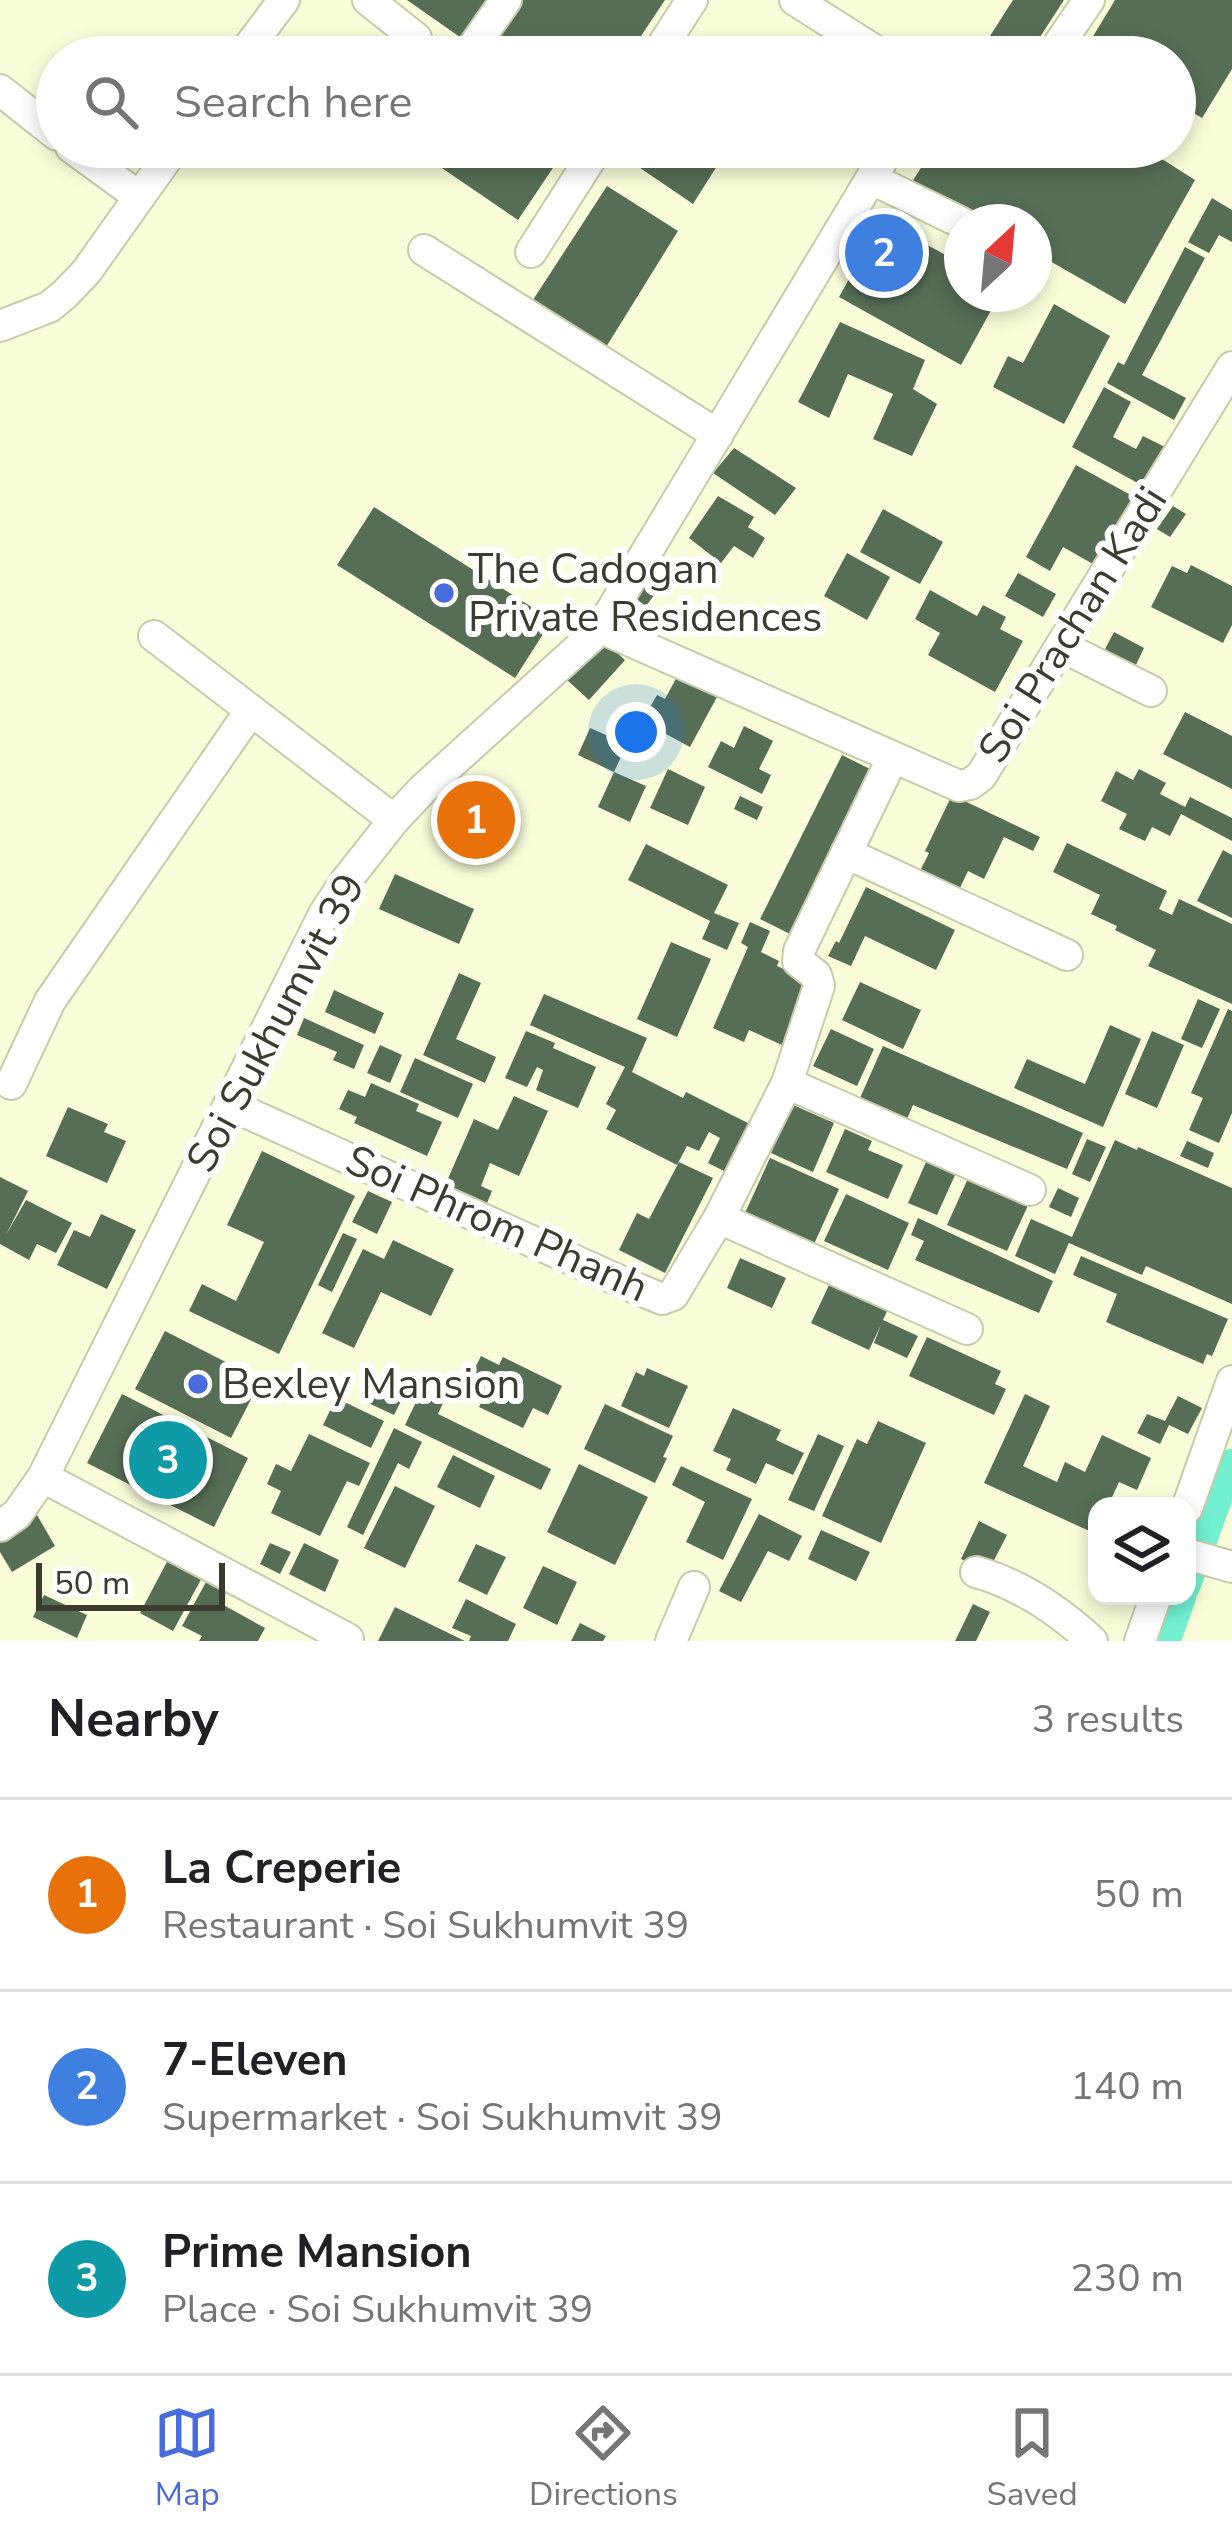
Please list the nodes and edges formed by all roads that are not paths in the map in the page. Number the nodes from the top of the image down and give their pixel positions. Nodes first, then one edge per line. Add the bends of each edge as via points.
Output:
1 (284, 0) edge
2 (368, 0) edge
3 (506, 0) edge
4 (692, 0) edge
5 (794, 0) edge
6 (1089, 0) edge
7 (257, 36) edge
8 (413, 36) edge
9 (481, 36) edge
10 (669, 36) edge
11 (851, 36) edge
12 (1064, 36) edge
13 (0, 90) edge
14 (36, 119) edge
15 (100, 168) edge
16 (159, 168) edge
17 (585, 168) edge
18 (878, 168) edge
19 (872, 179) junction
20 (138, 196) junction
21 (944, 214) edge
22 (424, 250) dead end
23 (531, 252) dead end
24 (0, 326) edge
25 (1232, 368) edge
26 (718, 435) junction
27 (602, 628) junction
28 (154, 636) dead end
29 (1061, 646) junction
30 (1151, 691) dead end
31 (250, 710) junction
32 (893, 757) junction
33 (394, 820) junction
34 (846, 854) junction
35 (1067, 956) dead end
36 (787, 1083) junction
37 (11, 1084) dead end
38 (230, 1105) junction
39 (1030, 1190) dead end
40 (719, 1218) junction
41 (967, 1329) dead end
42 (1232, 1381) edge
43 (43, 1477) junction
44 (1191, 1497) edge
45 (0, 1526) edge
46 (1196, 1557) edge
47 (1232, 1567) edge
48 (976, 1572) dead end
49 (694, 1587) dead end
50 (1153, 1605) edge
51 (297, 1628) edge
52 (348, 1639) edge
53 (670, 1641) edge
54 (1092, 1641) edge
55 (1140, 1641) edge

1 - 7 street
2 - 8 street
3 - 9 street
4 - 10 street
5 - 11 street
6 - 12 street
13 - 14 street
15 - 20 street
16 - 20 street
17 - 23 street
18 - 19 street, Soi Sukhumvit 39
19 - 21 street
19 - 26 street, Soi Sukhumvit 39
20 - 24 street via 65,294
22 - 26 street
25 - 29 street, Soi Prachan Kadi
26 - 27 street, Soi Sukhumvit 39
27 - 32 street, Soi Prachan Kadi
27 - 33 street, Soi Sukhumvit 39
28 - 31 street
29 - 30 street
29 - 32 street, Soi Prachan Kadi via 970,784
31 - 33 street
31 - 37 street via 50,1001
32 - 34 street, Soi Phrom Phanh
33 - 38 street, Soi Sukhumvit 39 via 324,914
34 - 35 street
34 - 36 street, Soi Phrom Phanh via 799,951 798,961 820,986
36 - 39 street
36 - 40 street, Soi Phrom Phanh
38 - 40 street, Soi Phrom Phanh via 662,1299 673,1295
38 - 43 street, Soi Sukhumvit 39
40 - 41 street
42 - 44 street
43 - 45 street, Soi Sukhumvit 39
43 - 51 street
46 - 47 street
48 - 54 street via 1061,1614
49 - 53 street
50 - 55 street
51 - 52 street

